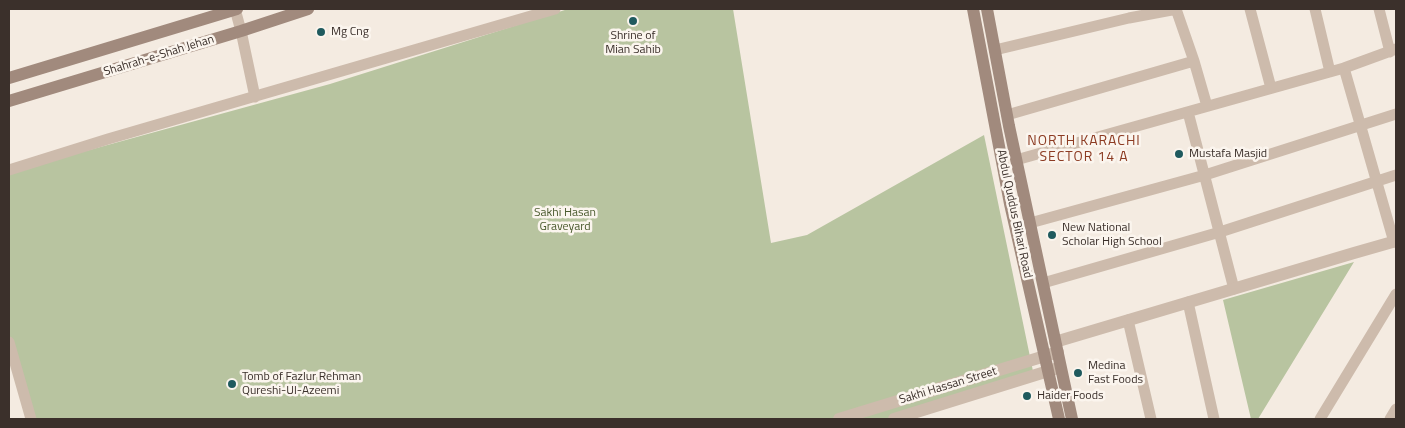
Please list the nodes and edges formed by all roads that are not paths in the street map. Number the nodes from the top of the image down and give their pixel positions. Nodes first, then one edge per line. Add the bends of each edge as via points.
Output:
1 (236, 9) edge
2 (308, 9) edge
3 (555, 9) edge
4 (973, 9) edge
5 (987, 9) edge
6 (1177, 9) edge
7 (1250, 9) edge
8 (1315, 9) edge
9 (1379, 9) edge
10 (522, 13) edge
11 (241, 31) junction
12 (995, 50) junction
13 (1393, 50) edge
14 (1194, 61) junction
15 (1344, 68) junction
16 (1330, 72) junction
17 (9, 78) edge
18 (1271, 88) junction
19 (255, 97) junction
20 (9, 101) edge
21 (1206, 106) junction
22 (1188, 112) junction
23 (1396, 114) edge
24 (1007, 115) junction
25 (1362, 126) junction
26 (1016, 160) junction
27 (9, 170) edge
28 (1205, 175) junction
29 (1396, 175) edge
30 (1377, 181) junction
31 (1030, 223) junction
32 (1220, 232) junction
33 (1395, 242) edge
34 (1043, 283) junction
35 (1234, 288) junction
36 (1396, 294) edge
37 (1188, 302) junction
38 (1128, 320) junction
39 (9, 342) edge
40 (1056, 347) junction
41 (1044, 356) junction
42 (1061, 368) junction
43 (1047, 372) junction
44 (1396, 409) edge
45 (902, 418) edge
46 (31, 419) edge
47 (839, 419) edge
48 (1059, 419) edge
49 (1072, 419) edge
50 (1151, 419) edge
51 (1214, 419) edge
52 (1320, 419) edge
53 (1390, 419) edge

1 - 11 street
1 - 17 main road, Shahrah-e-Shah Jehan
2 - 11 main road, Shahrah-e-Shah Jehan
3 - 10 street
4 - 41 main road, Abdul Quddus Bihari Road via 1010,204
5 - 12 main road, Abdul Quddus Bihari Road
6 - 12 street
6 - 14 street
7 - 18 street
8 - 16 street
9 - 13 street
10 - 19 street
11 - 19 street
11 - 20 main road, Shahrah-e-Shah Jehan
12 - 24 main road, Abdul Quddus Bihari Road
13 - 15 street
14 - 21 street
14 - 24 street
15 - 16 street
15 - 25 street
16 - 18 street
18 - 21 street
19 - 27 street
21 - 22 street
22 - 26 street
22 - 28 street
23 - 25 street
24 - 26 main road, Abdul Quddus Bihari Road
25 - 28 street
25 - 30 street
26 - 31 main road, Abdul Quddus Bihari Road
28 - 31 street
28 - 32 street
29 - 30 street
30 - 32 street
30 - 33 street
31 - 34 main road, Abdul Quddus Bihari Road
32 - 34 street
32 - 35 street
33 - 35 street, Sakhi Hassan Street
34 - 40 main road, Abdul Quddus Bihari Road
35 - 37 street, Sakhi Hassan Street
36 - 52 street
37 - 38 street, Sakhi Hassan Street
37 - 51 street
38 - 40 street, Sakhi Hassan Street
38 - 50 street
39 - 46 street
40 - 41 street, Sakhi Hassan Street
40 - 42 main road, Abdul Quddus Bihari Road
41 - 43 main road, Abdul Quddus Bihari Road
41 - 47 street, Sakhi Hassan Street
42 - 43 street, Sakhi Hassan Street
42 - 49 main road, Abdul Quddus Bihari Road
43 - 45 street, Sakhi Hassan Street
43 - 48 main road, Abdul Quddus Bihari Road
44 - 53 street

